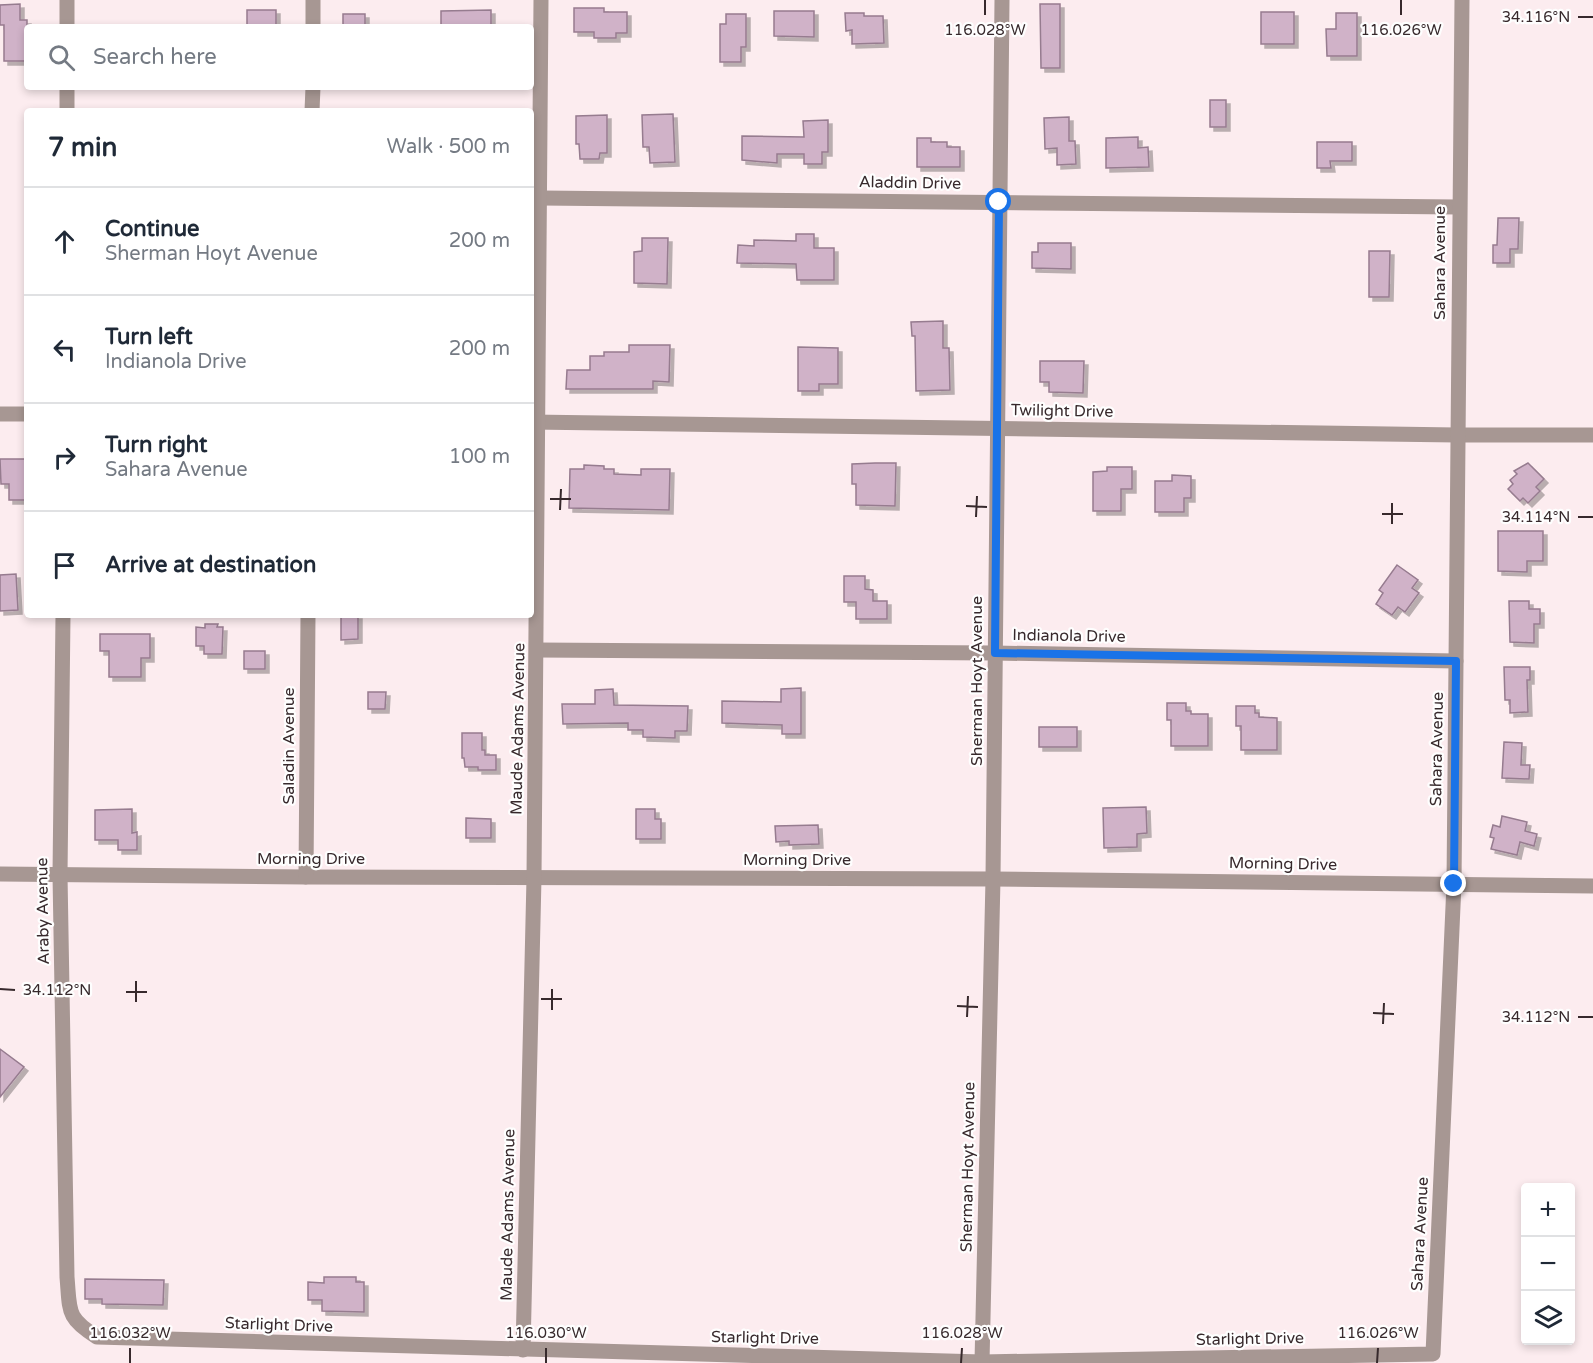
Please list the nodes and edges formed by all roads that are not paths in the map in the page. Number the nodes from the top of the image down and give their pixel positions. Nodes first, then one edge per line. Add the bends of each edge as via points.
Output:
1 (67, 0) edge
2 (313, 0) edge
3 (541, 0) edge
4 (1002, 0) edge
5 (1462, 0) edge
6 (67, 24) edge
7 (313, 24) edge
8 (67, 90) edge
9 (313, 90) edge
10 (67, 108) edge
11 (312, 108) edge
12 (540, 198) junction
13 (999, 202) junction
14 (1459, 207) junction
15 (0, 414) edge
16 (24, 414) edge
17 (535, 422) edge
18 (996, 428) junction
19 (1457, 435) junction
20 (1593, 435) edge
21 (63, 618) edge
22 (308, 618) edge
23 (537, 650) junction
24 (995, 653) junction
25 (1456, 661) junction
26 (0, 874) edge
27 (60, 874) junction
28 (306, 877) junction
29 (534, 878) junction
30 (993, 879) junction
31 (1454, 884) junction
32 (1593, 886) edge
33 (97, 1337) joint
34 (523, 1350) junction
35 (1432, 1354) joint
36 (982, 1362) edge

1 - 6 street
2 - 7 street
3 - 12 street, Maude Adams Avenue
4 - 13 street, Sherman Hoyt Avenue
5 - 14 street, Sahara Avenue
8 - 10 street
9 - 11 street
12 - 13 street, Aladdin Drive
12 - 17 street, Maude Adams Avenue
13 - 14 street, Aladdin Drive
13 - 18 street, Sherman Hoyt Avenue
14 - 19 street, Sahara Avenue
15 - 16 street
17 - 18 street, Twilight Drive
17 - 23 street, Maude Adams Avenue
18 - 19 street, Twilight Drive
18 - 24 street, Sherman Hoyt Avenue
19 - 20 street, Twilight Drive
19 - 25 street, Sahara Avenue
21 - 27 street, Araby Avenue
22 - 28 street, Saladin Avenue
23 - 24 street, Indianola Drive
23 - 29 street, Maude Adams Avenue
24 - 25 street, Indianola Drive
24 - 30 street, Sherman Hoyt Avenue
25 - 31 street, Sahara Avenue
26 - 27 street, Morning Drive
27 - 28 street, Morning Drive
27 - 33 street, Araby Avenue via 70,1313 78,1326
28 - 29 street, Morning Drive
29 - 30 street, Morning Drive
29 - 34 street, Maude Adams Avenue
30 - 31 street, Morning Drive
30 - 36 street, Sherman Hoyt Avenue
31 - 32 street, Morning Drive
31 - 35 street, Sahara Avenue
33 - 34 street, Starlight Drive
34 - 36 street, Starlight Drive
35 - 36 street, Starlight Drive

